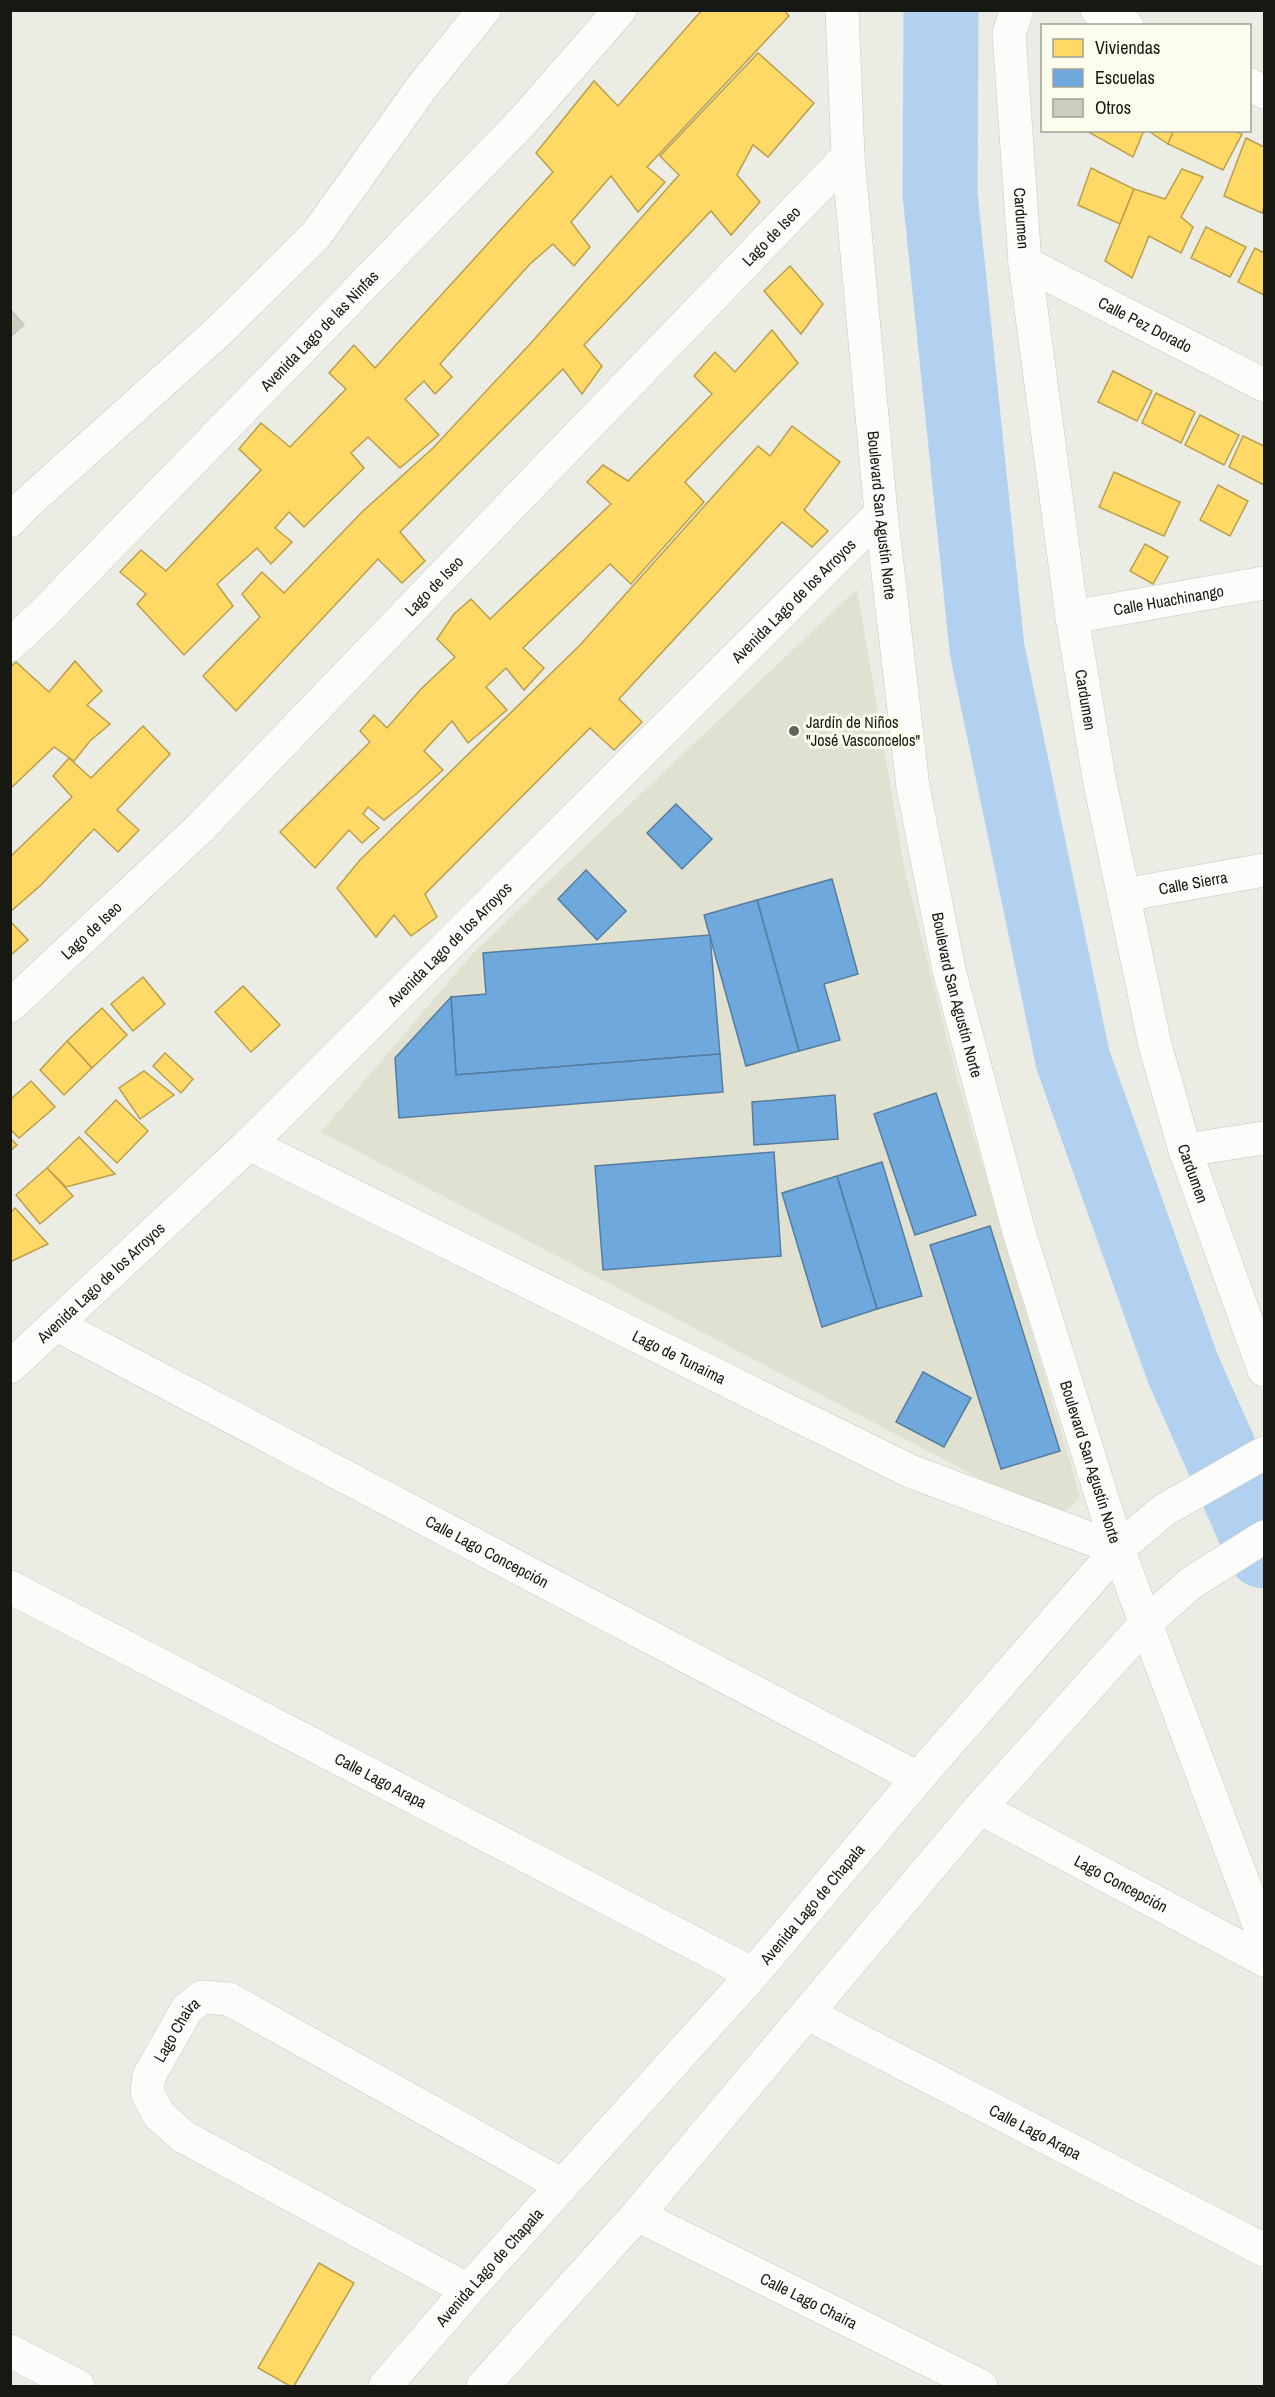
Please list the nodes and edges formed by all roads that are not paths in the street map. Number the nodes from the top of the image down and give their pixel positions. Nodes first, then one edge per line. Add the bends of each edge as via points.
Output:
1 (484, 10) edge
2 (620, 10) edge
3 (842, 10) edge
4 (1017, 10) edge
5 (1096, 10) edge
6 (1123, 24) edge
7 (848, 156) junction
8 (1025, 263) junction
9 (1264, 385) edge
10 (881, 513) junction
11 (10, 521) edge
12 (1264, 583) edge
13 (1072, 617) junction
14 (10, 645) edge
15 (1264, 870) edge
16 (1124, 895) junction
17 (10, 1006) edge
18 (1264, 1138) edge
19 (249, 1144) junction
20 (1185, 1150) junction
21 (57, 1325) junction
22 (10, 1367) edge
23 (1264, 1370) edge
24 (1262, 1455) edge
25 (1264, 1538) edge
26 (1118, 1549) junction
27 (10, 1587) edge
28 (1145, 1624) junction
29 (918, 1778) junction
30 (980, 1808) junction
31 (1264, 1938) edge
32 (1264, 1960) edge
33 (753, 1974) junction
34 (808, 2014) junction
35 (562, 2185) junction
36 (637, 2215) junction
37 (1264, 2250) edge
38 (468, 2290) junction
39 (10, 2351) edge
40 (78, 2386) edge
41 (385, 2386) edge
42 (483, 2386) edge
43 (981, 2386) edge

1 - 11 street via 422,87 316,235 220,330
2 - 14 street, Avenida Lago de las Ninfas via 523,121
3 - 7 street, Boulevard San Agustín Norte
4 - 8 street, Cardumen via 1009,33
5 - 6 street
7 - 10 street, Boulevard San Agustín Norte
7 - 17 street, Lago de Iseo via 200,829
8 - 9 street, Calle Pez Dorado
8 - 13 street, Cardumen
10 - 19 street, Avenida Lago de los Arroyos
10 - 26 street, Boulevard San Agustín Norte via 913,787 948,970 1019,1232
12 - 13 street, Calle Huachinango
13 - 16 street, Cardumen via 1099,778
15 - 16 street, Calle Sierra
16 - 20 street, Cardumen via 1155,1045
18 - 20 street
19 - 21 street, Avenida Lago de los Arroyos
19 - 26 street, Lago de Tunaima via 910,1471
20 - 23 street, Cardumen
21 - 22 street, Avenida Lago de los Arroyos
21 - 29 street, Calle Lago Concepción
24 - 26 street, Avenida Lago de Chapala via 1164,1510
25 - 28 street via 1191,1583
26 - 28 street, Boulevard San Agustín Norte
26 - 29 street, Avenida Lago de Chapala
27 - 33 street, Calle Lago Arapa
28 - 30 street
28 - 31 street, Boulevard San Agustín Norte
29 - 33 street, Avenida Lago de Chapala
30 - 32 street, Lago Concepción
30 - 34 street
33 - 35 street, Avenida Lago de Chapala
34 - 36 street
34 - 37 street, Calle Lago Arapa
35 - 38 street, Avenida Lago de Chapala
35 - 38 street, Lago Chaira via 229,1999 202,1997 187,2009 149,2076 147,2092 159,2115 184,2138
36 - 42 street
36 - 43 street, Calle Lago Chaira
38 - 41 street, Avenida Lago de Chapala
39 - 40 street

